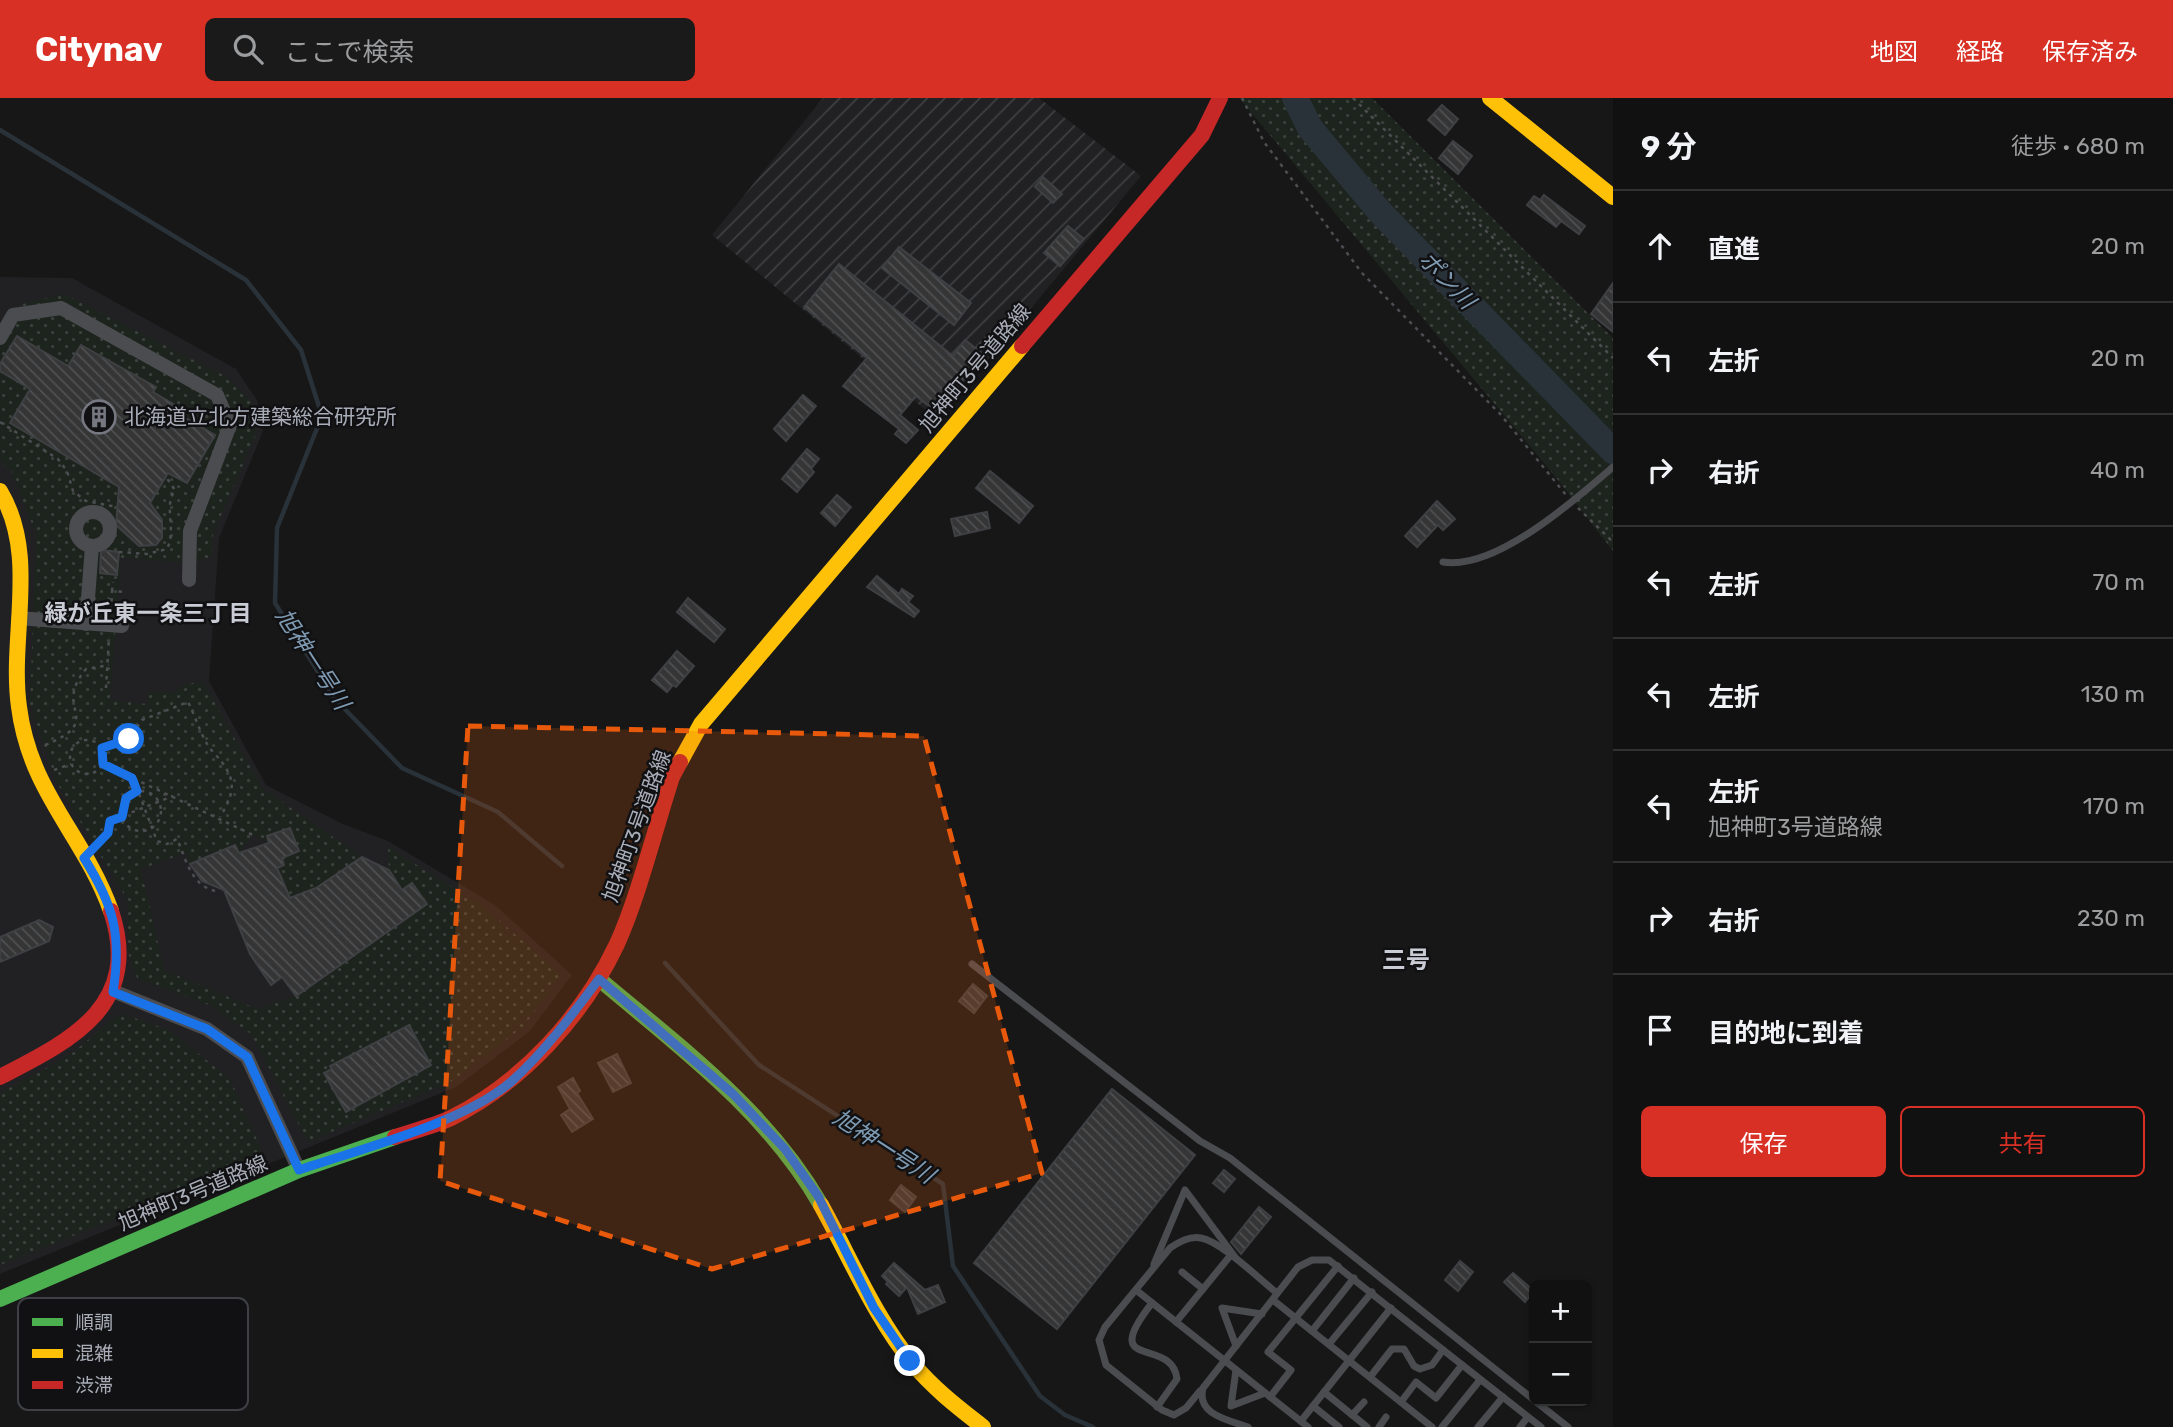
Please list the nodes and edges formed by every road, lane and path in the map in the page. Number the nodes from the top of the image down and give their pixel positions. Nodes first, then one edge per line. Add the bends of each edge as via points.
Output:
1 (1220, 98) edge
2 (1242, 98) edge
3 (1353, 98) edge
4 (1490, 98) edge
5 (1613, 197) edge
6 (0, 338) edge
7 (1613, 358) edge
8 (0, 422) edge
9 (1613, 467) edge
10 (166, 477) dead end
11 (0, 491) edge
12 (1573, 502) junction
13 (117, 507) dead end
14 (1613, 541) edge
15 (92, 545) dead end
16 (119, 552) dead end
17 (1443, 562) dead end
18 (189, 580) dead end
19 (113, 582) dead end
20 (112, 591) dead end
21 (18, 618) junction
22 (86, 624) junction
23 (122, 626) dead end
24 (109, 666) dead end
25 (102, 748) junction
26 (30, 751) junction
27 (103, 764) junction
28 (132, 778) junction
29 (137, 791) junction
30 (173, 796) junction
31 (159, 801) junction
32 (142, 808) junction
33 (122, 817) junction
34 (220, 817) junction
35 (151, 829) junction
36 (253, 835) dead end
37 (84, 858) junction
38 (220, 892) dead end
39 (972, 964) dead end
40 (599, 979) junction
41 (113, 992) junction
42 (0, 1077) edge
43 (299, 1170) junction
44 (1230, 1256) junction
45 (1240, 1264) junction
46 (1338, 1266) junction
47 (1151, 1271) junction
48 (1182, 1272) dead end
49 (1354, 1278) junction
50 (1203, 1289) junction
51 (1136, 1290) junction
52 (1372, 1292) junction
53 (1275, 1296) junction
54 (0, 1299) edge
55 (1152, 1303) junction
56 (1391, 1308) junction
57 (1262, 1314) junction
58 (1296, 1318) junction
59 (1348, 1321) junction
60 (1176, 1322) junction
61 (1356, 1327) dead end
62 (1312, 1331) junction
63 (1329, 1344) junction
64 (1236, 1346) junction
65 (1443, 1350) junction
66 (1225, 1361) junction
67 (1349, 1361) junction
68 (1462, 1365) junction
69 (1236, 1370) junction
70 (1370, 1377) junction
71 (1480, 1380) junction
72 (1203, 1388) junction
73 (1324, 1392) junction
74 (1267, 1395) junction
75 (1529, 1395) edge
76 (1503, 1397) junction
77 (1364, 1402) dead end
78 (1401, 1402) junction
79 (1313, 1406) junction
80 (1542, 1406) edge
81 (1157, 1407) junction
82 (1352, 1415) junction
83 (1386, 1417) dead end
84 (1527, 1418) junction
85 (1301, 1421) junction
86 (983, 1427) edge
87 (1248, 1427) edge
88 (1308, 1427) edge
89 (1339, 1427) edge
90 (1367, 1427) edge
91 (1379, 1427) edge
92 (1432, 1427) edge
93 (1442, 1427) edge
94 (1478, 1427) edge
95 (1520, 1427) edge
96 (1541, 1427) edge
97 (1568, 1427) edge

1 - 40 street, 旭神町3号道路線 via 1202,135 701,724 672,777 618,941
2 - 12 path via 1264,142 1362,273 1501,415
3 - 7 path
4 - 5 street
6 - 18 street via 13,315 61,308 217,395 230,425 190,531
8 - 13 path via 58,459 73,491 86,501
9 - 12 lane
10 - 16 path via 175,490 169,502 172,523 167,549 148,554
11 - 21 street via 12,509 21,547
12 - 14 path
12 - 17 lane via 1557,516 1485,556 1464,563
15 - 22 street
19 - 20 path
21 - 22 street
21 - 26 street via 18,702
22 - 23 street
24 - 26 path via 86,669 78,678 72,703 78,719 69,736
25 - 27 path
25 - 27 path via 83,740 73,747 70,758 74,769 84,774 96,772
25 - 34 path via 129,739 142,720 188,702 214,753 228,769 233,796
26 - 37 street via 37,777
27 - 28 path
28 - 29 path
28 - 30 path
29 - 31 path via 150,792
29 - 32 path
29 - 33 path via 126,798
30 - 31 path
30 - 34 path
31 - 32 path
31 - 35 path via 160,820
32 - 33 path
32 - 35 path
33 - 35 path via 134,830
33 - 37 path via 110,821 108,833
34 - 36 path
35 - 38 path via 161,844 177,839 192,877
37 - 41 street via 105,891 115,919 118,960
39 - 75 lane via 1200,1141 1230,1158
40 - 43 street, 旭神町3号道路線 via 560,1031 510,1083 450,1118
40 - 86 street via 733,1094 785,1149 818,1196 874,1308 910,1361
41 - 42 street via 65,1042
41 - 43 street via 207,1029 247,1057
43 - 54 street, 旭神町3号道路線
44 - 45 lane
44 - 47 lane via 1200,1237 1181,1240
44 - 50 lane
45 - 47 lane via 1185,1190
45 - 53 lane
46 - 49 lane
46 - 53 lane via 1329,1260 1312,1260 1298,1267
46 - 58 lane
47 - 51 lane
48 - 50 lane
49 - 52 lane
49 - 62 lane
50 - 60 lane
51 - 55 lane
51 - 81 lane via 1105,1327 1099,1340 1101,1355 1106,1365
52 - 56 lane
52 - 59 lane
53 - 57 lane
53 - 58 lane
55 - 60 lane
55 - 81 lane via 1130,1336 1143,1354 1166,1357 1176,1367 1177,1379
56 - 65 lane
56 - 67 lane
57 - 64 lane
57 - 64 lane via 1223,1308
58 - 62 lane
58 - 74 lane via 1268,1352 1291,1370
59 - 61 lane
59 - 63 lane
60 - 66 lane
62 - 63 lane
63 - 67 lane
64 - 66 lane
65 - 68 lane
65 - 70 lane via 1432,1365 1420,1369 1404,1349 1392,1349
66 - 69 lane
66 - 72 lane
67 - 70 lane
67 - 73 lane
68 - 71 lane
68 - 78 lane via 1436,1398 1416,1382
69 - 74 lane
69 - 74 lane via 1231,1406
70 - 78 lane
71 - 76 lane
71 - 93 lane
72 - 81 lane via 1174,1415
72 - 87 lane via 1205,1407 1215,1416
73 - 79 lane
73 - 82 lane
74 - 85 lane
76 - 84 lane
76 - 94 lane
77 - 82 lane
78 - 92 lane
79 - 85 lane
79 - 89 lane
80 - 97 lane
82 - 90 lane
83 - 91 lane
84 - 95 lane
84 - 96 lane
85 - 88 lane

